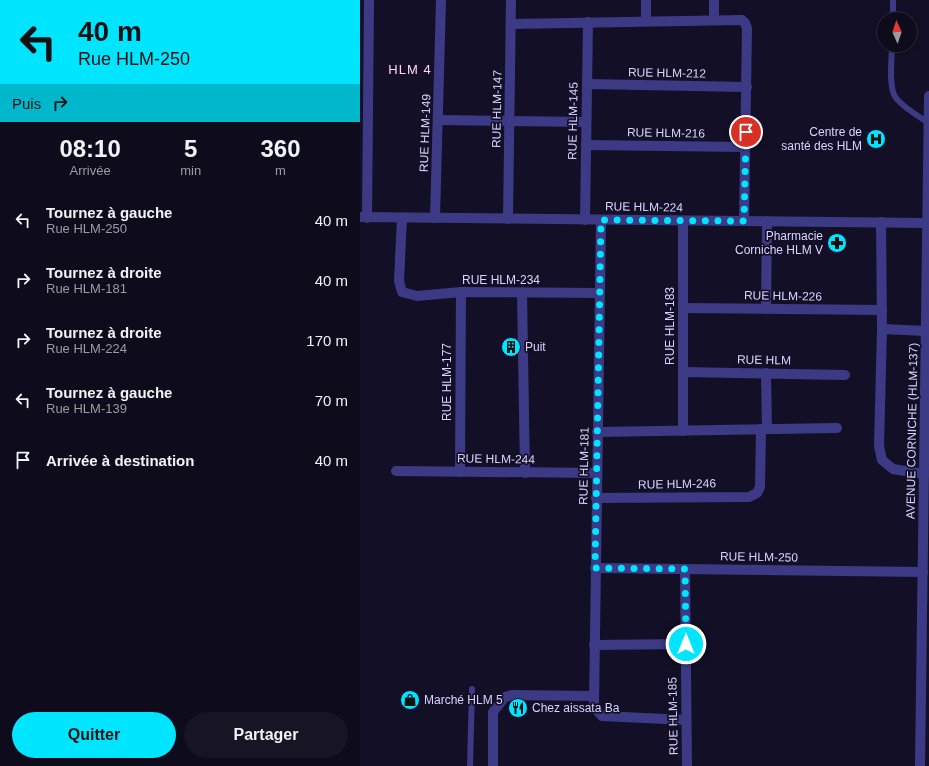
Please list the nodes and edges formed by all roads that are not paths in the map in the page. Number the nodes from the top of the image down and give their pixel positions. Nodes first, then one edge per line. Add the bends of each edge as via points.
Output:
1 (369, 0) edge
2 (441, 0) edge
3 (511, 0) edge
4 (646, 0) edge
5 (714, 0) edge
6 (893, 0) edge
7 (893, 12) edge
8 (714, 20) junction
9 (646, 21) junction
10 (588, 22) junction
11 (511, 24) junction
12 (892, 52) edge
13 (587, 84) junction
14 (747, 87) junction
15 (929, 96) edge
16 (438, 120) junction
17 (510, 122) junction
18 (586, 122) junction
19 (929, 123) edge
20 (586, 145) junction
21 (745, 148) junction
22 (363, 218) edge
23 (402, 218) junction
24 (435, 218) junction
25 (508, 219) junction
26 (585, 220) junction
27 (601, 220) junction
28 (683, 221) junction
29 (744, 221) junction
30 (767, 221) junction
31 (881, 222) junction
32 (928, 223) junction
33 (461, 292) junction
34 (522, 293) junction
35 (600, 293) junction
36 (683, 308) junction
37 (766, 309) junction
38 (882, 310) junction
39 (882, 329) junction
40 (926, 332) junction
41 (683, 372) junction
42 (766, 373) junction
43 (845, 375) dead end
44 (837, 428) dead end
45 (764, 429) junction
46 (683, 431) junction
47 (597, 432) junction
48 (396, 471) dead end
49 (460, 472) junction
50 (526, 472) junction
51 (597, 473) junction
52 (924, 474) junction
53 (596, 498) junction
54 (595, 568) junction
55 (685, 569) junction
56 (923, 572) junction
57 (686, 644) junction
58 (594, 645) junction
59 (472, 689) dead end
60 (593, 696) junction
61 (686, 720) junction
62 (470, 766) edge
63 (493, 766) edge
64 (687, 766) edge
65 (920, 766) edge

1 - 22 street
2 - 16 street, RUE HLM-149
3 - 11 street, RUE HLM-147
4 - 9 street
5 - 8 street
6 - 7 lane
8 - 9 street
8 - 14 street via 742,20 745,23
9 - 10 street
10 - 11 street
10 - 13 street, RUE HLM-145
11 - 17 street, RUE HLM-147
12 - 19 lane via 892,90 895,98
13 - 14 street, RUE HLM-212
13 - 18 street, RUE HLM-145
14 - 21 street
15 - 19 street, AVENUE CORNICHE (HLM-137)
16 - 17 street
16 - 24 street, RUE HLM-149
17 - 18 street
17 - 25 street, RUE HLM-147
18 - 20 street, RUE HLM-145
19 - 32 street, AVENUE CORNICHE (HLM-137)
20 - 21 street, RUE HLM-216
20 - 26 street, RUE HLM-145
21 - 29 street
22 - 23 street, RUE HLM-224
23 - 24 street, RUE HLM-224
23 - 33 street, RUE HLM-234 via 399,281 402,292 417,296
24 - 25 street, RUE HLM-224
25 - 26 street, RUE HLM-224
26 - 27 street, RUE HLM-224
27 - 28 street, RUE HLM-224
27 - 35 street, RUE HLM-181
28 - 29 street, RUE HLM-224
28 - 36 street, RUE HLM-183
29 - 30 street, RUE HLM-224
30 - 31 street, RUE HLM-224
30 - 37 street
31 - 32 street, RUE HLM-224
31 - 38 street
32 - 40 street, AVENUE CORNICHE (HLM-137)
33 - 34 street, RUE HLM-234
33 - 49 street, RUE HLM-177
34 - 35 street, RUE HLM-234
34 - 50 street
35 - 47 street, RUE HLM-181
36 - 37 street, RUE HLM-226
36 - 41 street, RUE HLM-183
37 - 38 street, RUE HLM-226
38 - 39 street
39 - 40 street
39 - 52 street via 879,446 882,460 893,469
40 - 52 street, AVENUE CORNICHE (HLM-137)
41 - 42 street, RUE HLM
41 - 46 street, RUE HLM-183
42 - 43 street, RUE HLM
42 - 45 street
44 - 45 street
45 - 46 street
45 - 53 street, RUE HLM-246 via 760,487 757,494 750,497
46 - 47 street
47 - 51 street, RUE HLM-181
48 - 49 street, RUE HLM-244
49 - 50 street, RUE HLM-244
50 - 51 street, RUE HLM-244
51 - 53 street, RUE HLM-181
52 - 56 street, AVENUE CORNICHE (HLM-137)
53 - 54 street, RUE HLM-181
54 - 55 street, RUE HLM-250
54 - 58 street, RUE HLM-181
55 - 56 street, RUE HLM-250
55 - 57 street, RUE HLM-185
56 - 65 street, AVENUE CORNICHE (HLM-137)
57 - 58 street
57 - 61 street, RUE HLM-185
58 - 60 street, RUE HLM-181
59 - 62 lane
60 - 61 street, RUE HLM-181 via 595,708 602,716
60 - 63 street via 505,697 493,712
61 - 64 street, RUE HLM-185

